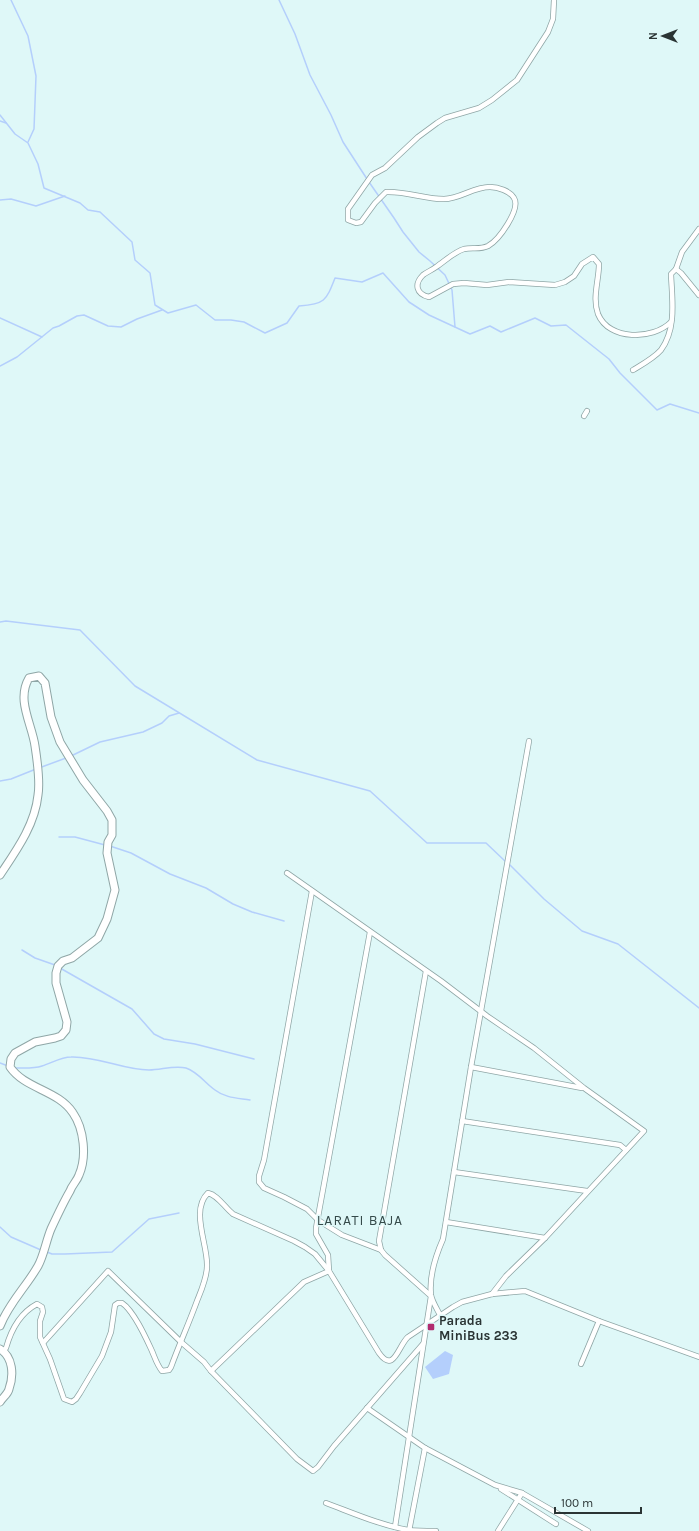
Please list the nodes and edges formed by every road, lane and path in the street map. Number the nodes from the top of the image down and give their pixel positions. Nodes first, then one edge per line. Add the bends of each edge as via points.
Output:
1 (554, 0) edge
2 (699, 229) edge
3 (676, 270) junction
4 (699, 295) edge
5 (671, 322) junction
6 (633, 370) dead end
7 (587, 411) dead end
8 (584, 416) dead end
9 (529, 741) dead end
10 (287, 873) dead end
11 (0, 875) edge
12 (312, 891) junction
13 (370, 932) junction
14 (426, 971) junction
15 (481, 1012) junction
16 (471, 1068) junction
17 (584, 1088) junction
18 (462, 1121) junction
19 (626, 1150) junction
20 (454, 1172) junction
21 (587, 1191) junction
22 (318, 1220) junction
23 (446, 1222) junction
24 (545, 1238) junction
25 (381, 1250) junction
26 (329, 1271) junction
27 (492, 1294) junction
28 (431, 1296) junction
29 (440, 1315) junction
30 (599, 1321) junction
31 (0, 1326) edge
32 (426, 1326) junction
33 (181, 1342) junction
34 (43, 1343) junction
35 (423, 1344) junction
36 (1, 1350) edge
37 (699, 1357) edge
38 (581, 1364) dead end
39 (211, 1371) junction
40 (0, 1402) edge
41 (367, 1408) junction
42 (408, 1436) junction
43 (425, 1448) junction
44 (495, 1485) junction
45 (522, 1493) junction
46 (517, 1499) junction
47 (326, 1502) dead end
48 (556, 1524) dead end
49 (395, 1527) junction
50 (409, 1531) edge
51 (436, 1531) edge
52 (498, 1531) edge
53 (588, 1531) edge

1 - 5 street via 553,19 548,32 517,80 479,108 437,123 385,168 372,175 348,209 348,220 362,222 386,192 443,199 455,198 483,187 500,188 513,196 516,208 494,242 480,248 464,249 424,275 418,282 419,293 429,297 453,284 464,283 555,285 574,276 582,264 593,257 599,264 596,293 598,314 611,329 638,335 659,331
2 - 3 street via 682,252
3 - 4 street
3 - 5 street via 671,274
5 - 6 street via 666,342 660,350
7 - 8 street
9 - 15 street
10 - 12 street
11 - 31 street via 22,841 38,795 36,747 24,690 29,678 39,676 44,683 51,717 60,742 112,820 112,835 107,853 115,890 107,919 98,938 58,966 56,983 67,1022 66,1030 61,1036 34,1042 15,1053 11,1059 10,1067 18,1076 68,1105 80,1128 83,1146 79,1175 51,1230 38,1265
12 - 13 street
12 - 22 street via 259,1182 274,1194 307,1209
13 - 14 street
13 - 22 street
14 - 15 street
14 - 25 street via 379,1241
15 - 16 street
15 - 17 street via 534,1048
16 - 17 street
16 - 18 street
17 - 19 street via 644,1130
18 - 19 street via 620,1145
18 - 20 street
19 - 21 street
20 - 21 street
20 - 23 street
21 - 24 street
22 - 25 street via 342,1235
22 - 26 street via 316,1234 328,1255
23 - 24 street
23 - 28 street via 432,1274
24 - 27 street via 506,1276
25 - 28 street
26 - 32 street via 383,1359 393,1360 403,1342
26 - 33 street via 305,1247 233,1214 216,1196 208,1193 201,1202 200,1219 208,1267
26 - 39 street via 304,1282
27 - 29 street via 462,1302
27 - 30 street via 524,1291
28 - 29 street
28 - 32 street
29 - 32 street
30 - 37 street
30 - 38 street
32 - 35 street
33 - 34 street via 108,1271
33 - 34 street via 171,1367 162,1371 130,1311 118,1303 113,1309 111,1332 102,1356 72,1402 64,1399
33 - 39 street
34 - 36 street via 40,1337 43,1312 42,1307 37,1304 15,1324 6,1348
35 - 41 street
35 - 42 street
36 - 40 street via 9,1357 11,1380 9,1390
39 - 41 street via 297,1460 313,1471
41 - 42 street
42 - 43 street
42 - 49 street
43 - 44 street
43 - 50 street
44 - 45 street
44 - 46 street
45 - 46 street
45 - 53 street
46 - 48 street
46 - 52 street
47 - 49 street
49 - 50 street
50 - 51 street

